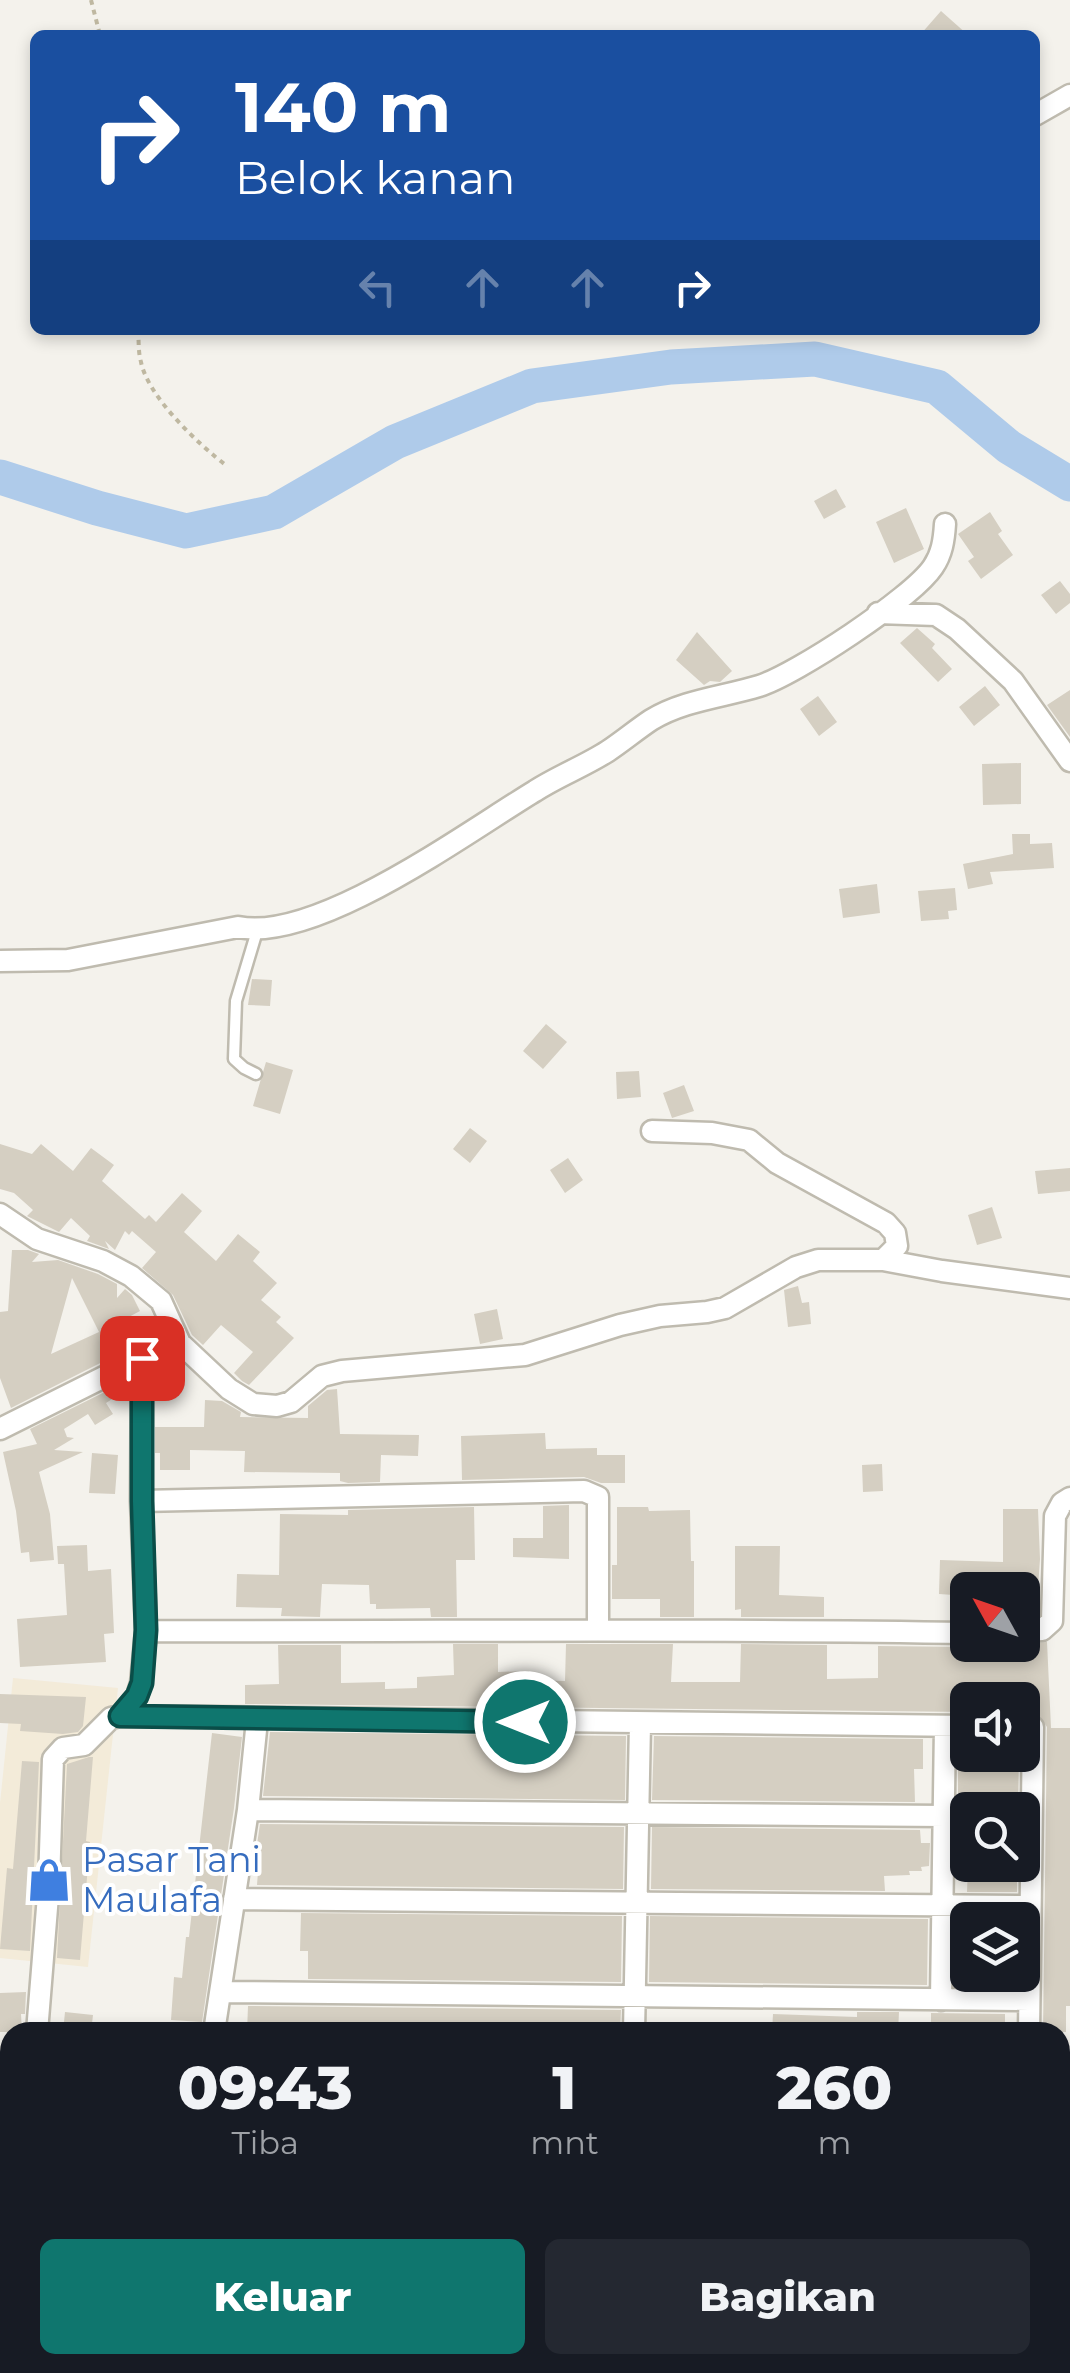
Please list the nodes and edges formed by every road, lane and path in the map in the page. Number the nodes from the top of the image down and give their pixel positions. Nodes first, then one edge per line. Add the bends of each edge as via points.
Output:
1 (91, 0) edge
2 (99, 30) edge
3 (1070, 95) edge
4 (1040, 112) edge
5 (138, 335) edge
6 (227, 466) dead end
7 (945, 524) dead end
8 (878, 613) junction
9 (1070, 761) edge
10 (257, 931) junction
11 (0, 960) edge
12 (256, 1074) dead end
13 (652, 1131) dead end
14 (0, 1214) edge
15 (883, 1260) junction
16 (1070, 1288) edge
17 (180, 1343) junction
18 (142, 1358) junction
19 (0, 1429) edge
20 (1070, 1498) edge
21 (142, 1501) junction
22 (146, 1630) junction
23 (598, 1630) junction
24 (1040, 1630) edge
25 (950, 1632) edge
26 (120, 1716) junction
27 (257, 1720) junction
28 (640, 1723) junction
29 (945, 1726) junction
30 (950, 1726) edge
31 (248, 1810) junction
32 (638, 1814) junction
33 (944, 1819) junction
34 (950, 1820) edge
35 (234, 1899) junction
36 (636, 1902) junction
37 (943, 1905) junction
38 (950, 1905) edge
39 (221, 1992) junction
40 (1028, 1992) edge
41 (635, 1996) junction
42 (941, 2000) junction
43 (1028, 2000) junction
44 (38, 2022) edge
45 (216, 2022) edge
46 (634, 2022) edge
47 (1029, 2022) edge

1 - 2 path
3 - 4 street
5 - 6 path via 141,366 174,418
7 - 8 street via 942,550 928,574
8 - 9 street via 936,615 957,630 1013,681
8 - 10 street via 781,678 654,718 446,850 357,897
10 - 11 street via 238,926 68,960
10 - 12 lane via 236,1002 234,1058
13 - 15 street via 749,1140 777,1164 886,1223 897,1246
14 - 17 street via 36,1239 132,1276 161,1301
15 - 16 street
15 - 17 street via 806,1263 726,1308 620,1325 524,1355 322,1376 277,1406 242,1399
17 - 18 street
18 - 19 street
18 - 21 street
20 - 24 street via 1055,1516 1052,1621
21 - 22 street
21 - 23 street via 584,1491 598,1497
22 - 23 street
22 - 26 street via 142,1683
23 - 25 street
26 - 27 street
26 - 44 street via 53,1759
27 - 28 street
27 - 31 street
28 - 29 street
28 - 32 street
29 - 30 street
29 - 33 street
31 - 32 street
31 - 35 street
32 - 33 street
32 - 36 street
33 - 34 street
33 - 37 street
35 - 36 street
35 - 39 street
36 - 37 street
36 - 41 street
37 - 38 street
37 - 42 street
39 - 41 street
39 - 45 street
40 - 43 street
41 - 42 street
41 - 46 street
42 - 43 street
43 - 47 street

